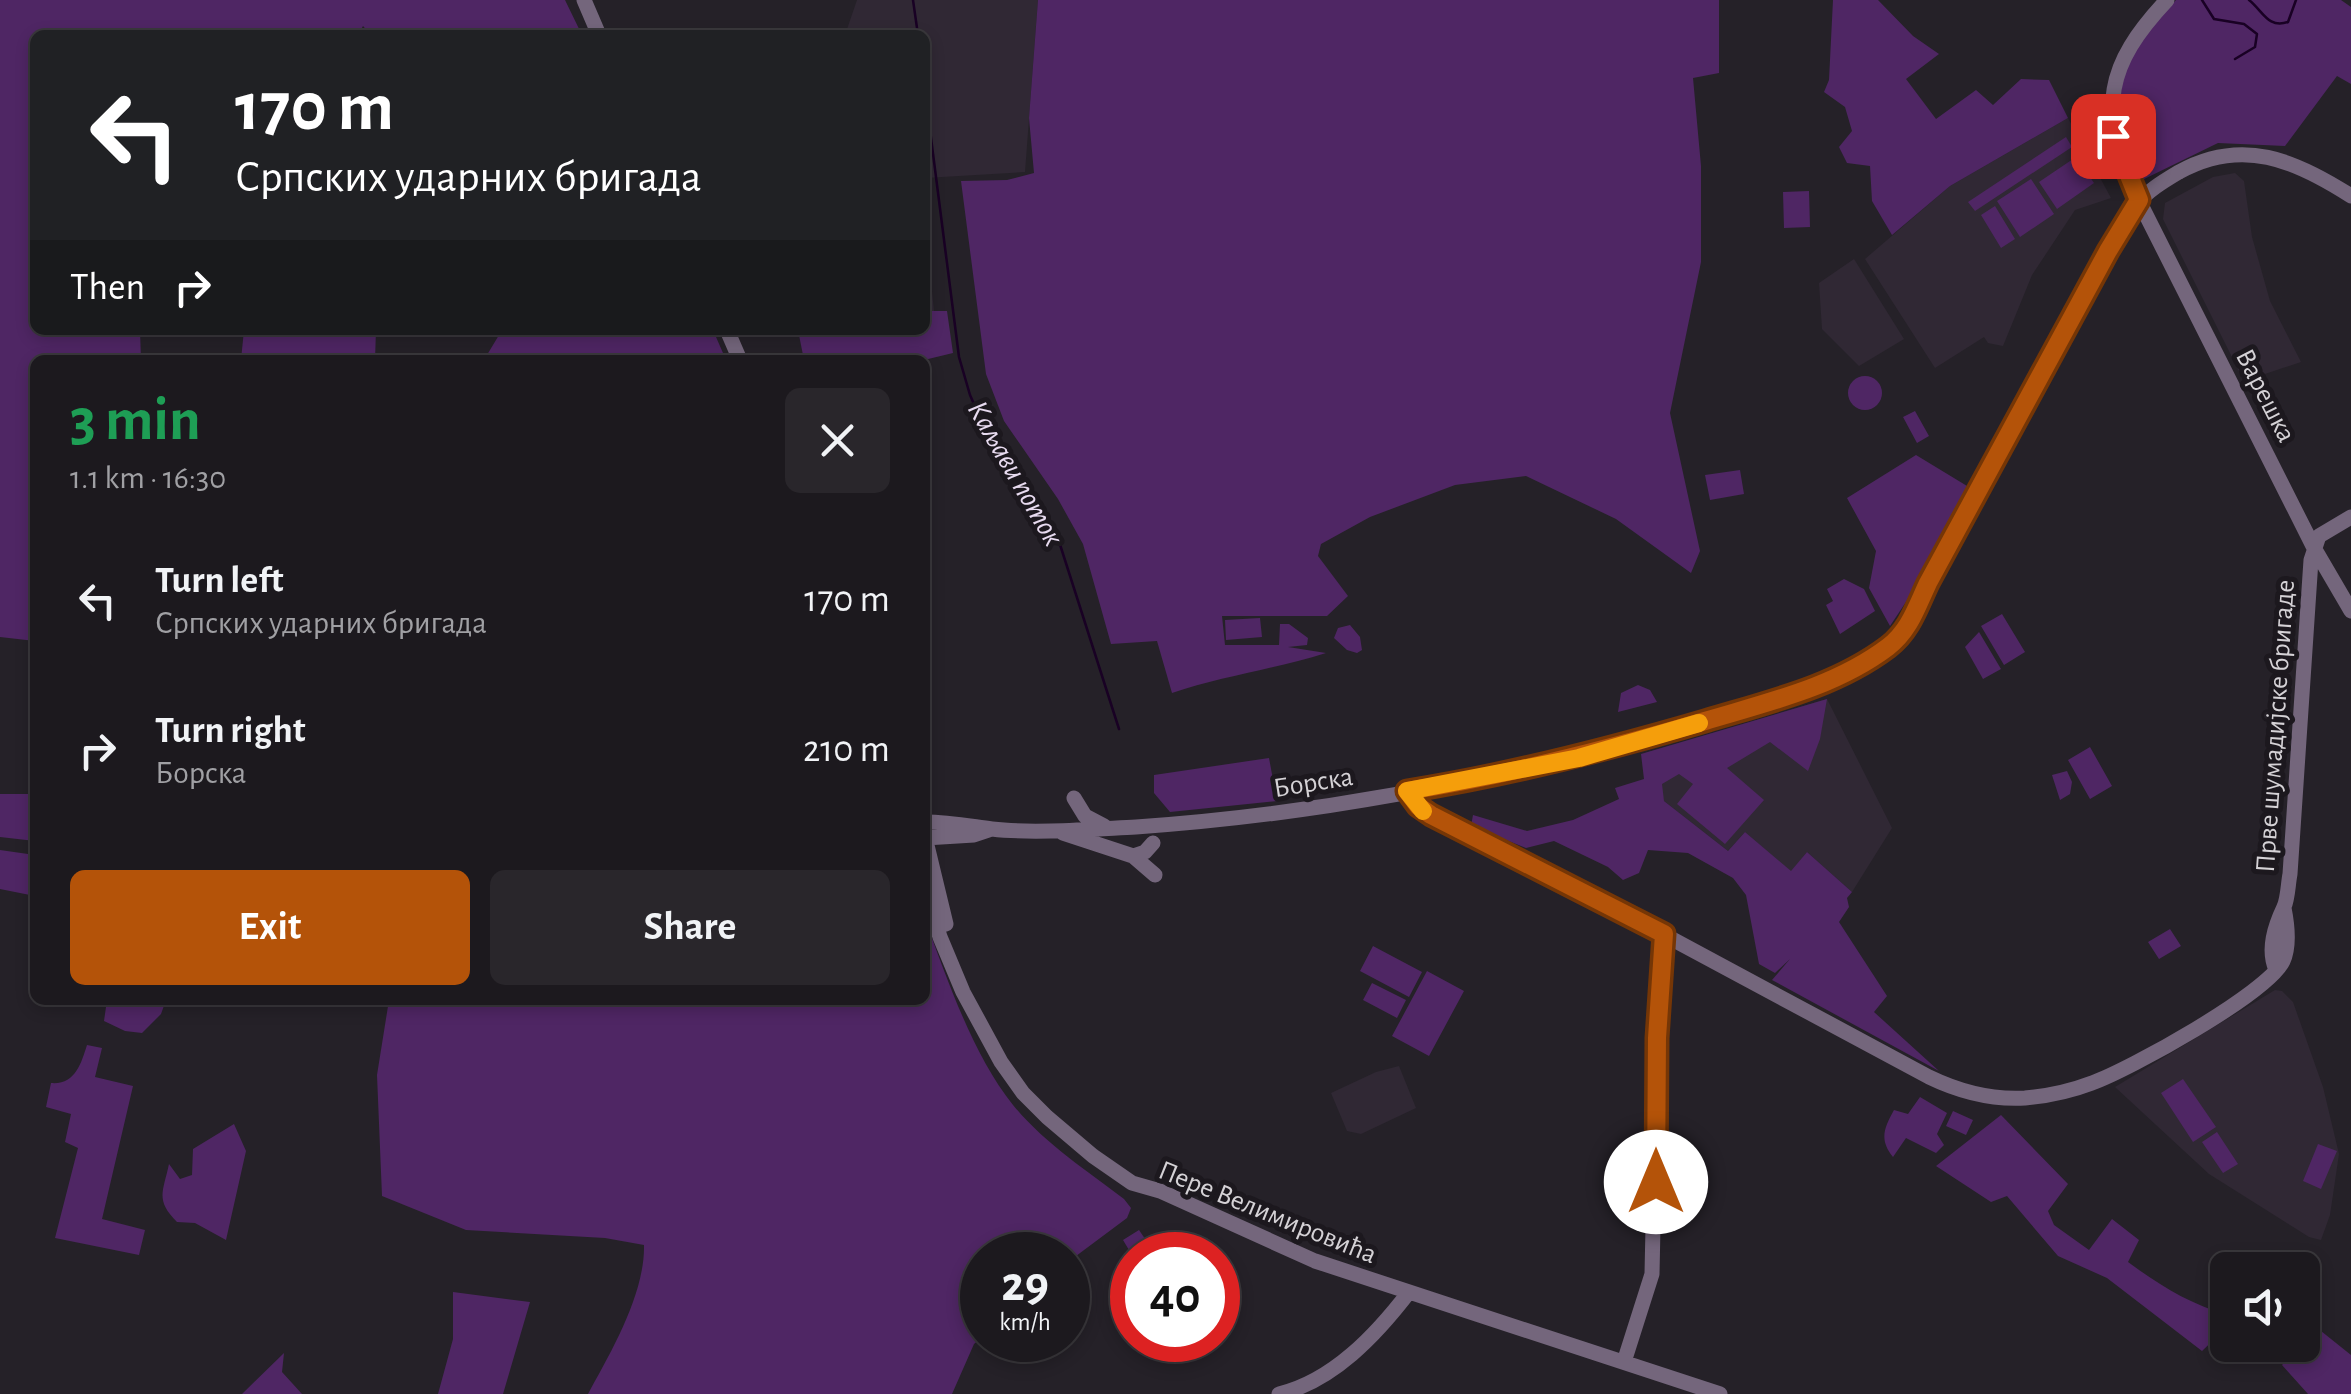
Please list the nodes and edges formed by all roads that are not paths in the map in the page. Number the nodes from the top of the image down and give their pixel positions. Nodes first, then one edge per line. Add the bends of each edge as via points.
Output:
1 (584, 0) edge
2 (2167, 0) edge
3 (597, 30) edge
4 (2351, 196) edge
5 (2139, 200) junction
6 (2351, 517) edge
7 (2313, 546) junction
8 (2334, 582) junction
9 (2307, 591) junction
10 (2351, 611) edge
11 (1407, 791) junction
12 (930, 822) edge
13 (1108, 828) junction
14 (993, 829) junction
15 (1050, 829) junction
16 (930, 838) edge
17 (1153, 843) dead end
18 (1134, 856) junction
19 (930, 861) edge
20 (1156, 875) dead end
21 (930, 904) edge
22 (1664, 934) junction
23 (952, 962) junction
24 (1409, 1292) junction
25 (1624, 1362) junction
26 (1279, 1394) edge
27 (1720, 1394) edge

1 - 3 main road
2 - 5 main road, Варешка via 2130,46 2113,99 2113,136
4 - 5 main road, Борска via 2295,163 2236,153 2184,169
5 - 7 main road, Варешка
5 - 11 main road, Борска via 1911,622 1892,644 1840,676 1769,702 1579,758
6 - 7 main road
7 - 8 main road, Варешка
7 - 9 main road, Прве шумадијске бригаде
8 - 9 main road via 2320,580
8 - 10 main road, Варешка
9 - 22 main road, Прве шумадијске бригаде via 2286,952 2253,992 2160,1050 2108,1077 2050,1094 2003,1098 1968,1092
11 - 13 main road, Борска
11 - 22 main road via 1431,815
12 - 14 main road, Борска
13 - 15 main road, Борска
13 - 15 main road via 1088,819 1074,798 1065,820
14 - 15 main road, Борска
14 - 16 main road, Борска
15 - 18 main road
17 - 18 main road
18 - 20 main road
19 - 23 main road, Пере Велимировића
21 - 23 main road, Пере Велимировића
22 - 25 main road via 1652,1274
23 - 24 main road, Пере Велимировића via 984,1034 1023,1093 1105,1166 1271,1244
24 - 25 main road, Пере Велимировића
24 - 26 main road via 1344,1360
25 - 27 main road, Пере Велимировића

